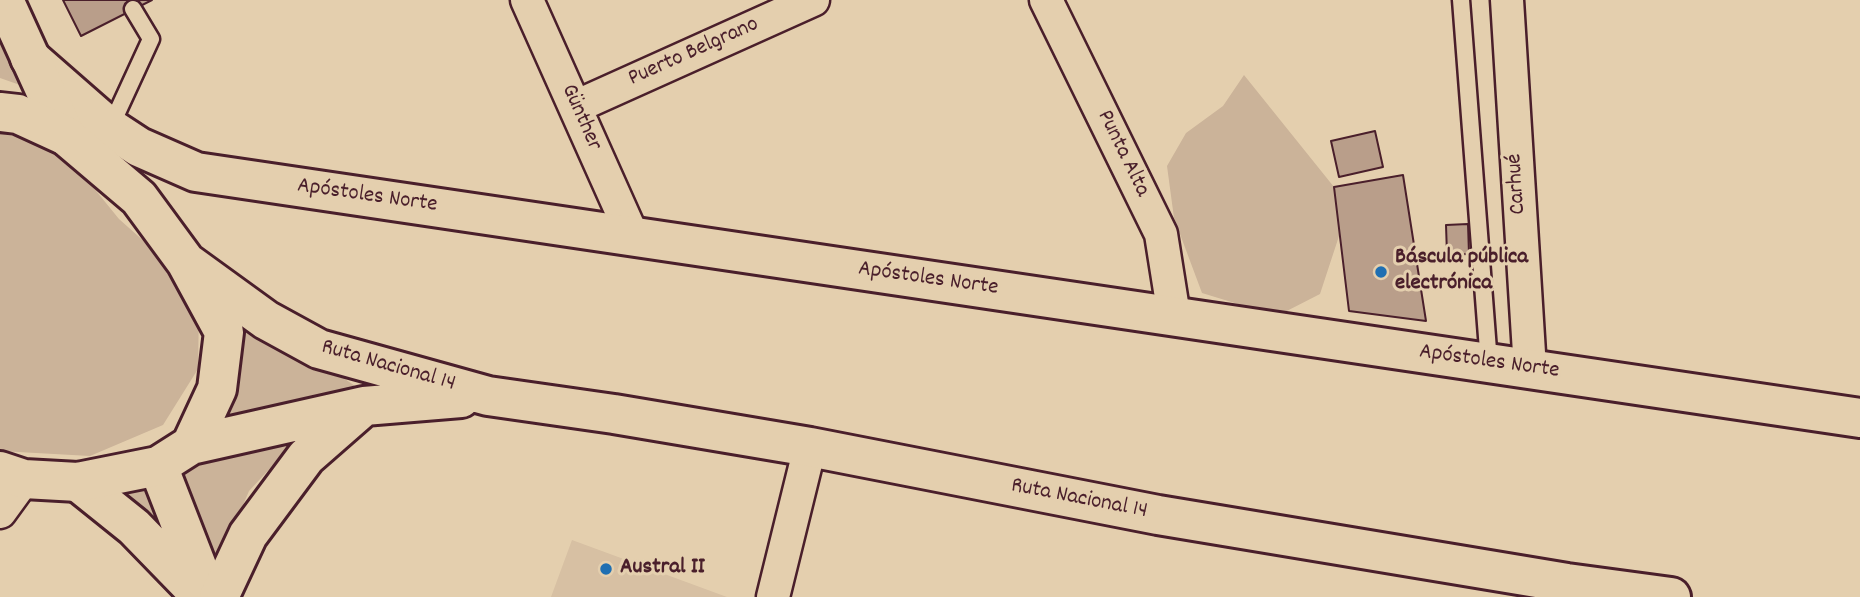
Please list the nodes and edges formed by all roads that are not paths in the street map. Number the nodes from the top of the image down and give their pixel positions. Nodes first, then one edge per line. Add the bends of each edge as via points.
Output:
1 (4, 0) edge
2 (527, 0) edge
3 (813, 0) edge
4 (1046, 0) edge
5 (1461, 0) edge
6 (1507, 0) edge
7 (133, 9) dead end
8 (30, 58) junction
9 (575, 107) junction
10 (0, 112) edge
11 (110, 128) junction
12 (66, 136) junction
13 (634, 237) junction
14 (186, 262) junction
15 (1174, 316) junction
16 (1489, 363) junction
17 (1530, 369) junction
18 (488, 396) junction
19 (364, 406) junction
20 (1860, 418) edge
21 (191, 445) junction
22 (810, 447) junction
23 (158, 466) junction
24 (12, 475) edge
25 (78, 482) junction
26 (0, 512) edge
27 (1566, 590) edge
28 (202, 597) edge
29 (209, 597) edge
30 (219, 597) edge
31 (774, 597) edge
32 (1671, 597) edge

1 - 8 main road
2 - 9 street, Günther
3 - 9 street, Puerto Belgrano
4 - 15 street, Punta Alta via 1161,234
5 - 16 lane
6 - 17 street, Carhué
7 - 11 lane via 151,39
8 - 11 main road, Apóstoles Norte
8 - 12 main road
9 - 13 street, Günther
10 - 12 main road, Ruta Nacional 14 via 18,114
11 - 13 main road, Apóstoles Norte via 139,147 196,172
12 - 14 main road, Ruta Nacional 14 via 139,198
13 - 15 main road, Apóstoles Norte
14 - 18 main road, Ruta Nacional 14 via 266,320 319,349
14 - 21 main road, Ruta Nacional 14 via 224,332 217,389
15 - 16 main road, Apóstoles Norte
16 - 17 main road, Apóstoles Norte
17 - 20 main road, Apóstoles Norte
18 - 19 main road, Ruta Nacional 14
18 - 22 main road, Ruta Nacional 14
19 - 21 main road, Ruta Nacional 14
19 - 30 main road via 306,457 248,534
21 - 23 main road, Ruta Nacional 14
22 - 27 main road, Ruta Nacional 14
22 - 31 street
23 - 25 main road, Ruta Nacional 14
23 - 29 main road
24 - 25 main road, Ruta Nacional 14
24 - 26 street
25 - 28 main road via 134,527
27 - 32 main road, Ruta Nacional 14

